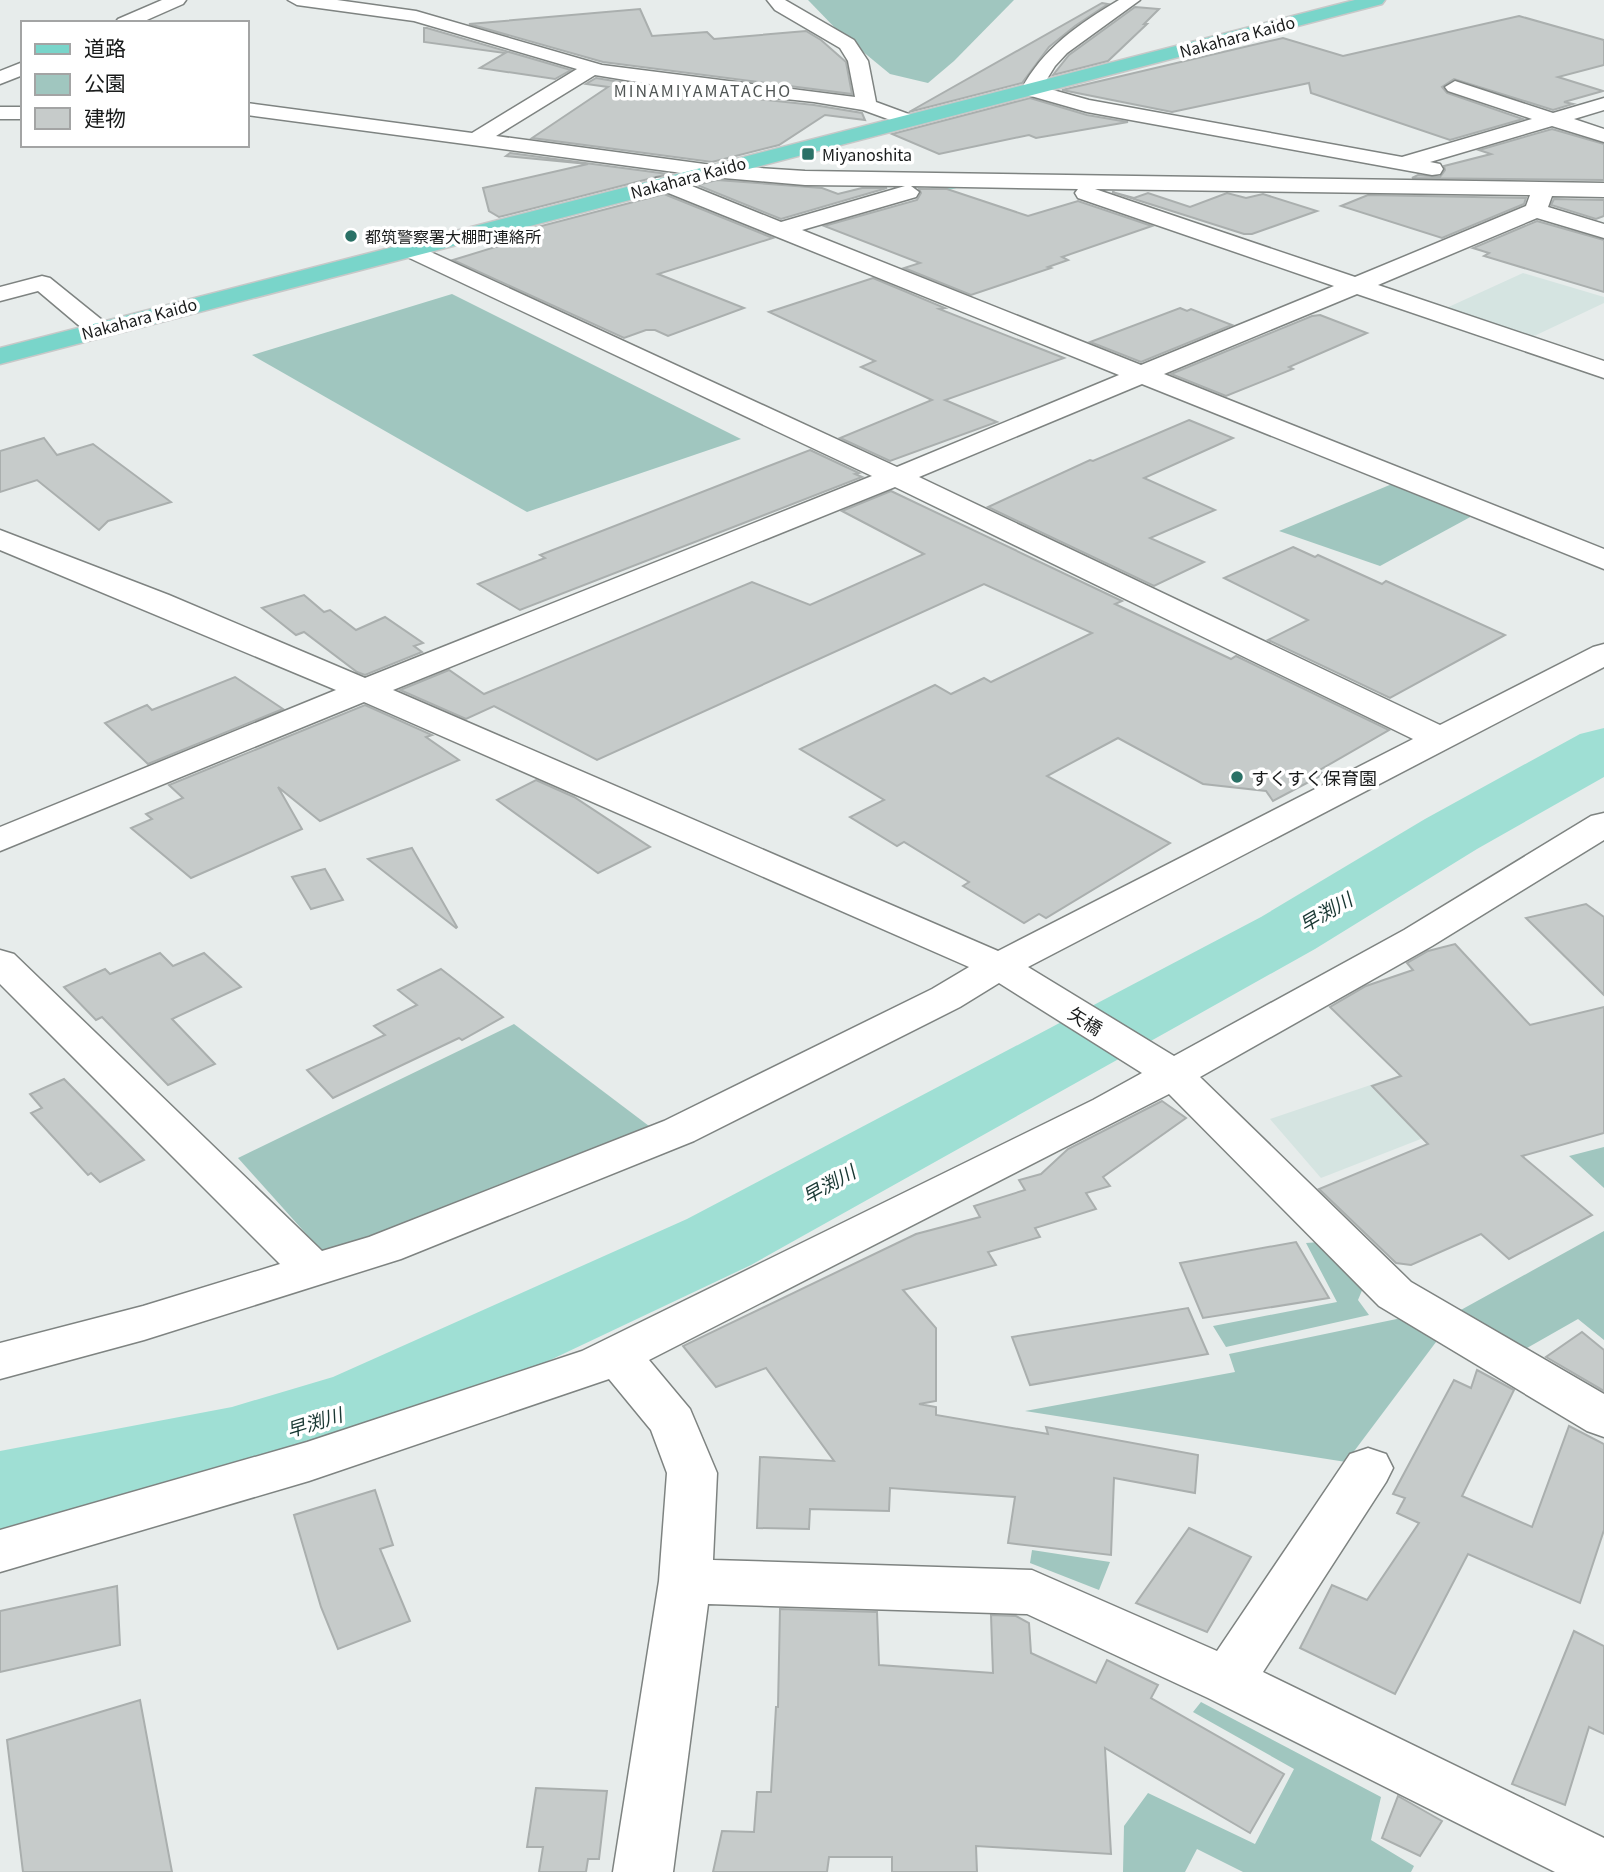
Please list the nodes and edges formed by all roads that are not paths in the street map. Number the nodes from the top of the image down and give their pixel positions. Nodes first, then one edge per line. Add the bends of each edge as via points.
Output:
1 (177, 0) edge
2 (297, 0) edge
3 (776, 0) edge
4 (1132, 0) edge
5 (1376, 0) edge
6 (129, 21) edge
7 (592, 68) junction
8 (21, 69) edge
9 (0, 78) edge
10 (1455, 87) dead end
11 (1031, 90) junction
12 (1604, 104) edge
13 (867, 105) junction
14 (248, 109) edge
15 (0, 113) edge
16 (21, 113) edge
17 (1553, 119) junction
18 (907, 120) junction
19 (1604, 136) edge
20 (473, 141) junction
21 (1405, 163) junction
22 (712, 171) junction
23 (945, 180) junction
24 (664, 183) junction
25 (1057, 183) junction
26 (1604, 190) edge
27 (1538, 195) junction
28 (782, 229) junction
29 (1604, 231) edge
30 (409, 249) junction
31 (1354, 284) junction
32 (0, 294) edge
33 (98, 329) junction
34 (0, 356) edge
35 (1604, 370) edge
36 (1143, 373) junction
37 (896, 477) junction
38 (0, 539) edge
39 (1604, 560) edge
40 (1604, 654) edge
41 (364, 690) junction
42 (1441, 738) junction
43 (1604, 824) edge
44 (0, 840) edge
45 (0, 962) edge
46 (999, 967) junction
47 (1173, 1074) junction
48 (313, 1269) junction
49 (617, 1356) junction
50 (0, 1362) edge
51 (1604, 1418) edge
52 (1368, 1468) dead end
53 (0, 1551) edge
54 (685, 1581) junction
55 (1227, 1681) junction
56 (1604, 1867) edge
57 (643, 1872) edge

1 - 6 street
2 - 7 street via 416,16
3 - 13 street via 847,44 858,61
4 - 11 street via 1070,42 1037,73
5 - 11 main road, Nakahara Kaido
7 - 13 street
7 - 20 street
8 - 9 street
10 - 17 street
11 - 18 main road, Nakahara Kaido
11 - 21 street via 1087,106
12 - 17 street
13 - 18 street
14 - 20 street
15 - 16 street
17 - 19 street
17 - 21 street
18 - 22 main road, Nakahara Kaido
20 - 22 street
21 - 27 street
22 - 23 street
22 - 24 main road, Nakahara Kaido
23 - 25 street
23 - 28 street
24 - 28 street
24 - 30 main road, Nakahara Kaido
25 - 27 street
25 - 31 street
26 - 27 street
27 - 29 street
27 - 31 street
28 - 36 street
30 - 33 main road, Nakahara Kaido
30 - 37 street
31 - 35 street
31 - 36 street
32 - 33 street via 42,283
33 - 34 main road, Nakahara Kaido
36 - 37 street
36 - 39 street
37 - 41 street
37 - 42 street
38 - 41 street, 矢橋
40 - 42 street
41 - 44 street
41 - 46 street, 矢橋
42 - 46 street
43 - 47 street via 1418,938
45 - 48 street
46 - 47 street, 矢橋
46 - 48 street via 946,998 679,1130 385,1248
47 - 49 street
47 - 51 street, 矢橋 via 1395,1294
48 - 50 street via 144,1323
49 - 53 street via 309,1461
49 - 54 street via 673,1422 692,1473
52 - 55 street
54 - 55 street via 1032,1592
54 - 57 street
55 - 56 street

